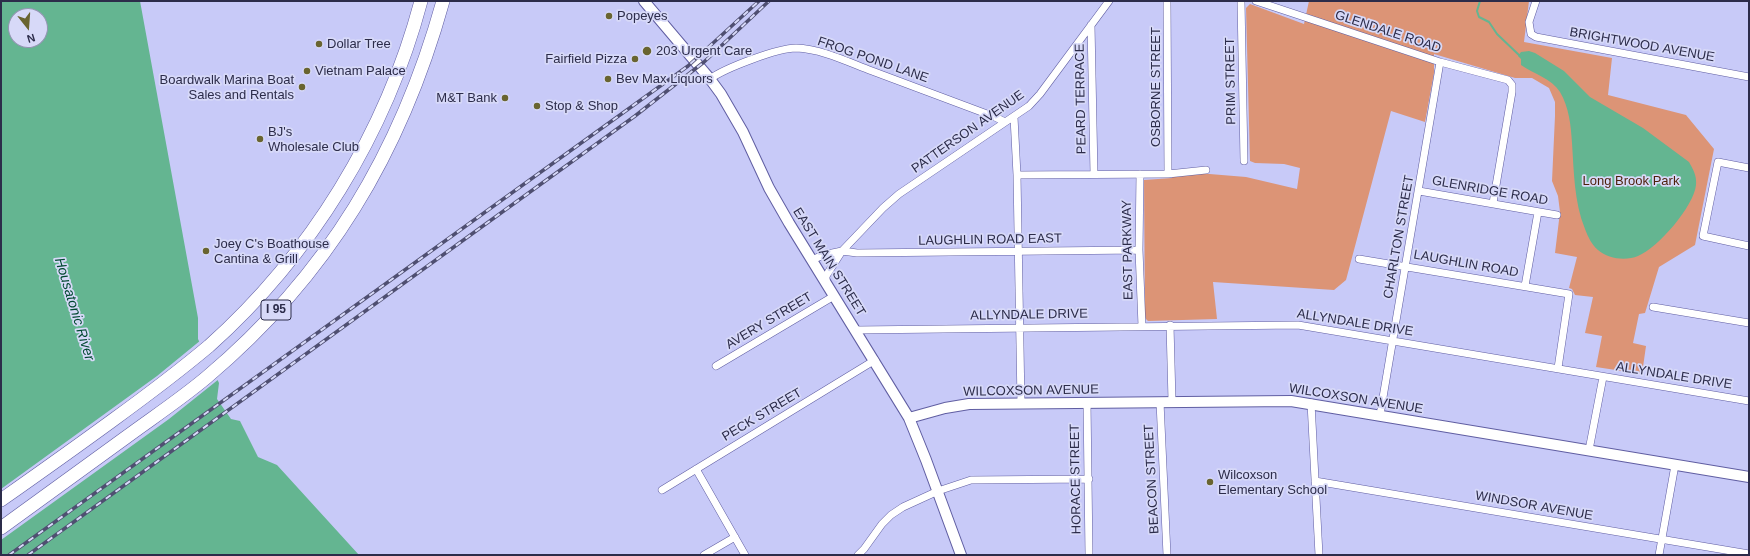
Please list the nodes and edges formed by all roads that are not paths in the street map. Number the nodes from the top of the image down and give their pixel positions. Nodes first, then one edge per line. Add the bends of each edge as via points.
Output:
1 (421, 1) edge
2 (443, 1) edge
3 (644, 1) edge
4 (1109, 1) edge
5 (1167, 1) edge
6 (1241, 1) edge
7 (1256, 1) edge
8 (1536, 1) edge
9 (1091, 25) junction
10 (1440, 62) junction
11 (1749, 77) edge
12 (710, 79) junction
13 (1014, 117) junction
14 (1005, 122) junction
15 (1244, 161) dead end
16 (1749, 168) edge
17 (1206, 170) dead end
18 (1094, 174) junction
19 (1140, 174) junction
20 (1168, 174) junction
21 (1017, 175) junction
22 (1419, 191) junction
23 (1493, 203) junction
24 (1538, 212) junction
25 (1557, 215) dead end
26 (1749, 246) edge
27 (1139, 250) junction
28 (842, 251) junction
29 (1017, 252) junction
30 (1358, 259) dead end
31 (812, 260) junction
32 (1406, 266) junction
33 (826, 283) junction
34 (1525, 286) junction
35 (834, 296) junction
36 (1653, 307) dead end
37 (1749, 323) edge
38 (1170, 325) junction
39 (1142, 326) junction
40 (1019, 327) junction
41 (856, 330) junction
42 (1392, 341) junction
43 (874, 360) junction
44 (716, 366) dead end
45 (1558, 368) junction
46 (1603, 377) junction
47 (1172, 401) junction
48 (1749, 401) edge
49 (1087, 402) junction
50 (1160, 402) junction
51 (1020, 403) junction
52 (1311, 403) junction
53 (1380, 415) junction
54 (909, 418) junction
55 (1589, 450) junction
56 (1675, 465) junction
57 (696, 469) junction
58 (1749, 477) edge
59 (1089, 479) junction
60 (1315, 481) junction
61 (662, 490) dead end
62 (938, 491) junction
63 (1, 500) edge
64 (1, 528) edge
65 (735, 537) junction
66 (1662, 540) junction
67 (1749, 554) edge
68 (704, 555) edge
69 (745, 555) edge
70 (858, 555) edge
71 (961, 555) edge
72 (1089, 555) edge
73 (1167, 555) edge
74 (1319, 555) edge
75 (1659, 555) edge

1 - 63 highway, I 95 via 407,51 355,164 326,212 291,259 254,302 177,372
2 - 64 highway, I 95 via 408,105 382,159 345,222 304,279 265,322 190,391
3 - 12 street, EAST MAIN STREET
4 - 9 street, PATTERSON AVENUE
5 - 20 street, OSBORNE STREET
6 - 15 street, PRIM STREET
7 - 10 street, GLENDALE ROAD
8 - 11 street, BRIGHTWOOD AVENUE via 1529,22 1531,34 1545,39
9 - 13 street, PATTERSON AVENUE via 1034,100
9 - 18 street, PEARD TERRACE
10 - 22 street, CHARLTON STREET
10 - 23 street, GLENDALE ROAD via 1503,78 1511,84 1512,92
12 - 14 street, FROG POND LANE via 724,71 779,51 796,48 839,59
12 - 31 street, EAST MAIN STREET via 732,112 777,202
13 - 14 street, PATTERSON AVENUE
13 - 21 street
14 - 28 street, PATTERSON AVENUE via 899,194 882,208
16 - 26 street via 1718,162 1703,236
17 - 20 street
18 - 19 street
18 - 21 street
19 - 20 street
19 - 27 street, EAST PARKWAY
21 - 29 street
22 - 23 street, GLENRIDGE ROAD
22 - 32 street, CHARLTON STREET
23 - 24 street, GLENRIDGE ROAD
24 - 25 street, GLENRIDGE ROAD
24 - 34 street
27 - 29 street, LAUGHLIN ROAD EAST
27 - 39 street, EAST PARKWAY
28 - 29 street, LAUGHLIN ROAD EAST via 857,254
28 - 31 street
28 - 33 street, PATTERSON AVENUE via 826,276
29 - 40 street
30 - 32 street, LAUGHLIN ROAD
31 - 33 street, EAST MAIN STREET
32 - 34 street, LAUGHLIN ROAD
32 - 42 street, CHARLTON STREET
33 - 35 street, EAST MAIN STREET
34 - 45 street, LAUGHLIN ROAD via 1569,294
35 - 41 street, EAST MAIN STREET
35 - 44 street, AVERY STREET
36 - 37 street
38 - 39 street, ALLYNDALE DRIVE
38 - 42 street, ALLYNDALE DRIVE via 1298,325
38 - 47 street
39 - 40 street, ALLYNDALE DRIVE
40 - 41 street, ALLYNDALE DRIVE
40 - 51 street
41 - 43 street, EAST MAIN STREET
42 - 45 street, ALLYNDALE DRIVE
42 - 53 street, CHARLTON STREET
43 - 54 street, EAST MAIN STREET
43 - 57 street, PECK STREET
45 - 46 street, ALLYNDALE DRIVE
46 - 48 street, ALLYNDALE DRIVE
46 - 55 street
47 - 50 street, WILCOXSON AVENUE
47 - 52 street, WILCOXSON AVENUE via 1275,400
49 - 50 street, WILCOXSON AVENUE
49 - 51 street, WILCOXSON AVENUE
49 - 59 street, HORACE STREET
50 - 73 street, BEACON STREET
51 - 54 street, WILCOXSON AVENUE via 962,404
52 - 53 street, WILCOXSON AVENUE
52 - 60 street
53 - 55 street, WILCOXSON AVENUE
54 - 62 street, EAST MAIN STREET
55 - 56 street, WILCOXSON AVENUE
56 - 58 street, WILCOXSON AVENUE
56 - 66 street
57 - 61 street, PECK STREET
57 - 65 street
59 - 62 street via 971,480
59 - 72 street, HORACE STREET
60 - 66 street, WINDSOR AVENUE
60 - 74 street
62 - 70 street via 897,511 882,524
62 - 71 street, EAST MAIN STREET
65 - 68 street
65 - 69 street
66 - 67 street, WINDSOR AVENUE
66 - 75 street

